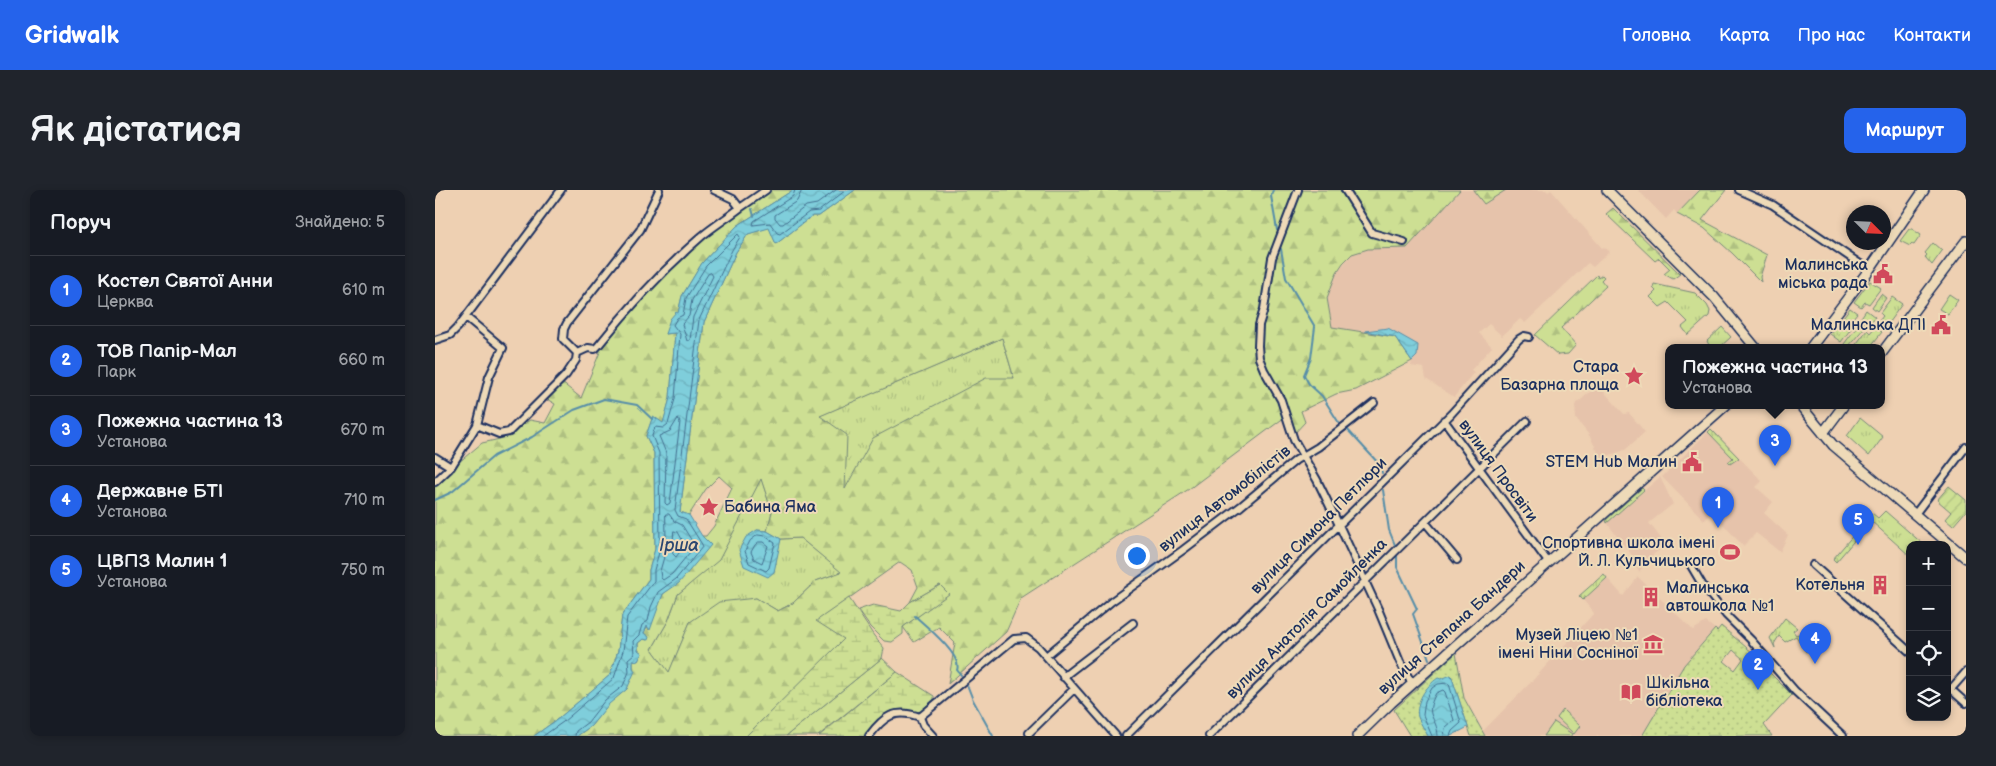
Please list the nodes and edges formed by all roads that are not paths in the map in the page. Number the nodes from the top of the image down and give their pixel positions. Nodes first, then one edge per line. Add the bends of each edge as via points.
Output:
1 (561, 190) edge
2 (659, 190) edge
3 (713, 190) edge
4 (766, 190) edge
5 (1298, 190) edge
6 (1345, 190) edge
7 (1739, 190) edge
8 (1924, 190) edge
9 (1610, 191) edge
10 (740, 208) junction
11 (1966, 241) edge
12 (1404, 242) dead end
13 (1869, 270) junction
14 (466, 317) junction
15 (1529, 337) dead end
16 (435, 340) edge
17 (1753, 344) edge
18 (1813, 344) edge
19 (1885, 349) edge
20 (577, 353) junction
21 (1374, 403) dead end
22 (1721, 409) edge
23 (1803, 409) edge
24 (1841, 409) edge
25 (1444, 420) junction
26 (1527, 421) dead end
27 (477, 425) junction
28 (1823, 433) junction
29 (1966, 448) edge
30 (1303, 456) junction
31 (435, 457) edge
32 (451, 467) junction
33 (1479, 469) junction
34 (435, 482) edge
35 (1915, 514) junction
36 (1425, 522) junction
37 (1339, 525) junction
38 (1966, 558) edge
39 (1457, 560) dead end
40 (1548, 562) junction
41 (1690, 564) dead end
42 (1813, 565) dead end
43 (1365, 582) junction
44 (1133, 623) dead end
45 (1906, 648) edge
46 (1047, 656) junction
47 (1966, 672) edge
48 (1063, 677) junction
49 (1412, 684) junction
50 (1951, 686) edge
51 (1074, 689) junction
52 (1951, 690) edge
53 (1966, 703) edge
54 (919, 717) junction
55 (1029, 733) dead end
56 (869, 736) edge
57 (933, 736) edge
58 (1116, 736) edge
59 (1126, 736) edge
60 (1209, 736) edge
61 (1357, 736) edge
62 (1843, 736) edge

1 - 14 street
2 - 20 street via 639,230 567,323 563,338
3 - 10 street via 733,198
4 - 10 street
5 - 30 street via 1272,258 1257,346 1262,366 1287,412 1291,434
6 - 12 street via 1372,233
7 - 13 street via 1773,205
8 - 13 street
9 - 17 street via 1714,297
10 - 20 street via 678,259 618,320 595,349
11 - 19 street
13 - 18 street
14 - 16 street via 450,335
14 - 27 street via 503,348 489,377
15 - 25 street, вулиця Симона Петлюри via 1519,339
20 - 27 street via 566,375 509,432 499,434
21 - 30 street, вулиця Автомобілістів
22 - 40 street, вулиця Степана Бандери
23 - 28 street
24 - 28 street
25 - 33 street, вулиця Просвіти
25 - 37 street, вулиця Симона Петлюри
26 - 33 street, вулиця Анатолія Самойленка
27 - 32 street
28 - 35 street
29 - 35 street
30 - 37 street
30 - 46 street, вулиця Автомобілістів via 1112,601
31 - 32 street
32 - 34 street
33 - 36 street, вулиця Анатолія Самойленка
33 - 40 street, вулиця Просвіти
35 - 38 street
36 - 39 street
36 - 43 street, вулиця Анатолія Самойленка
37 - 43 street
37 - 59 street, вулиця Симона Петлюри
40 - 49 street, вулиця Степана Бандери
41 - 62 street via 1726,615 1795,691
42 - 45 street
43 - 49 street
43 - 60 street, вулиця Анатолія Самойленка
44 - 48 street
46 - 48 street
46 - 54 street via 1031,640 1014,639
47 - 50 street
48 - 51 street
49 - 61 street, вулиця Степана Бандери
51 - 55 street
51 - 58 street
52 - 53 street
54 - 56 street via 905,712 894,713
54 - 57 street

